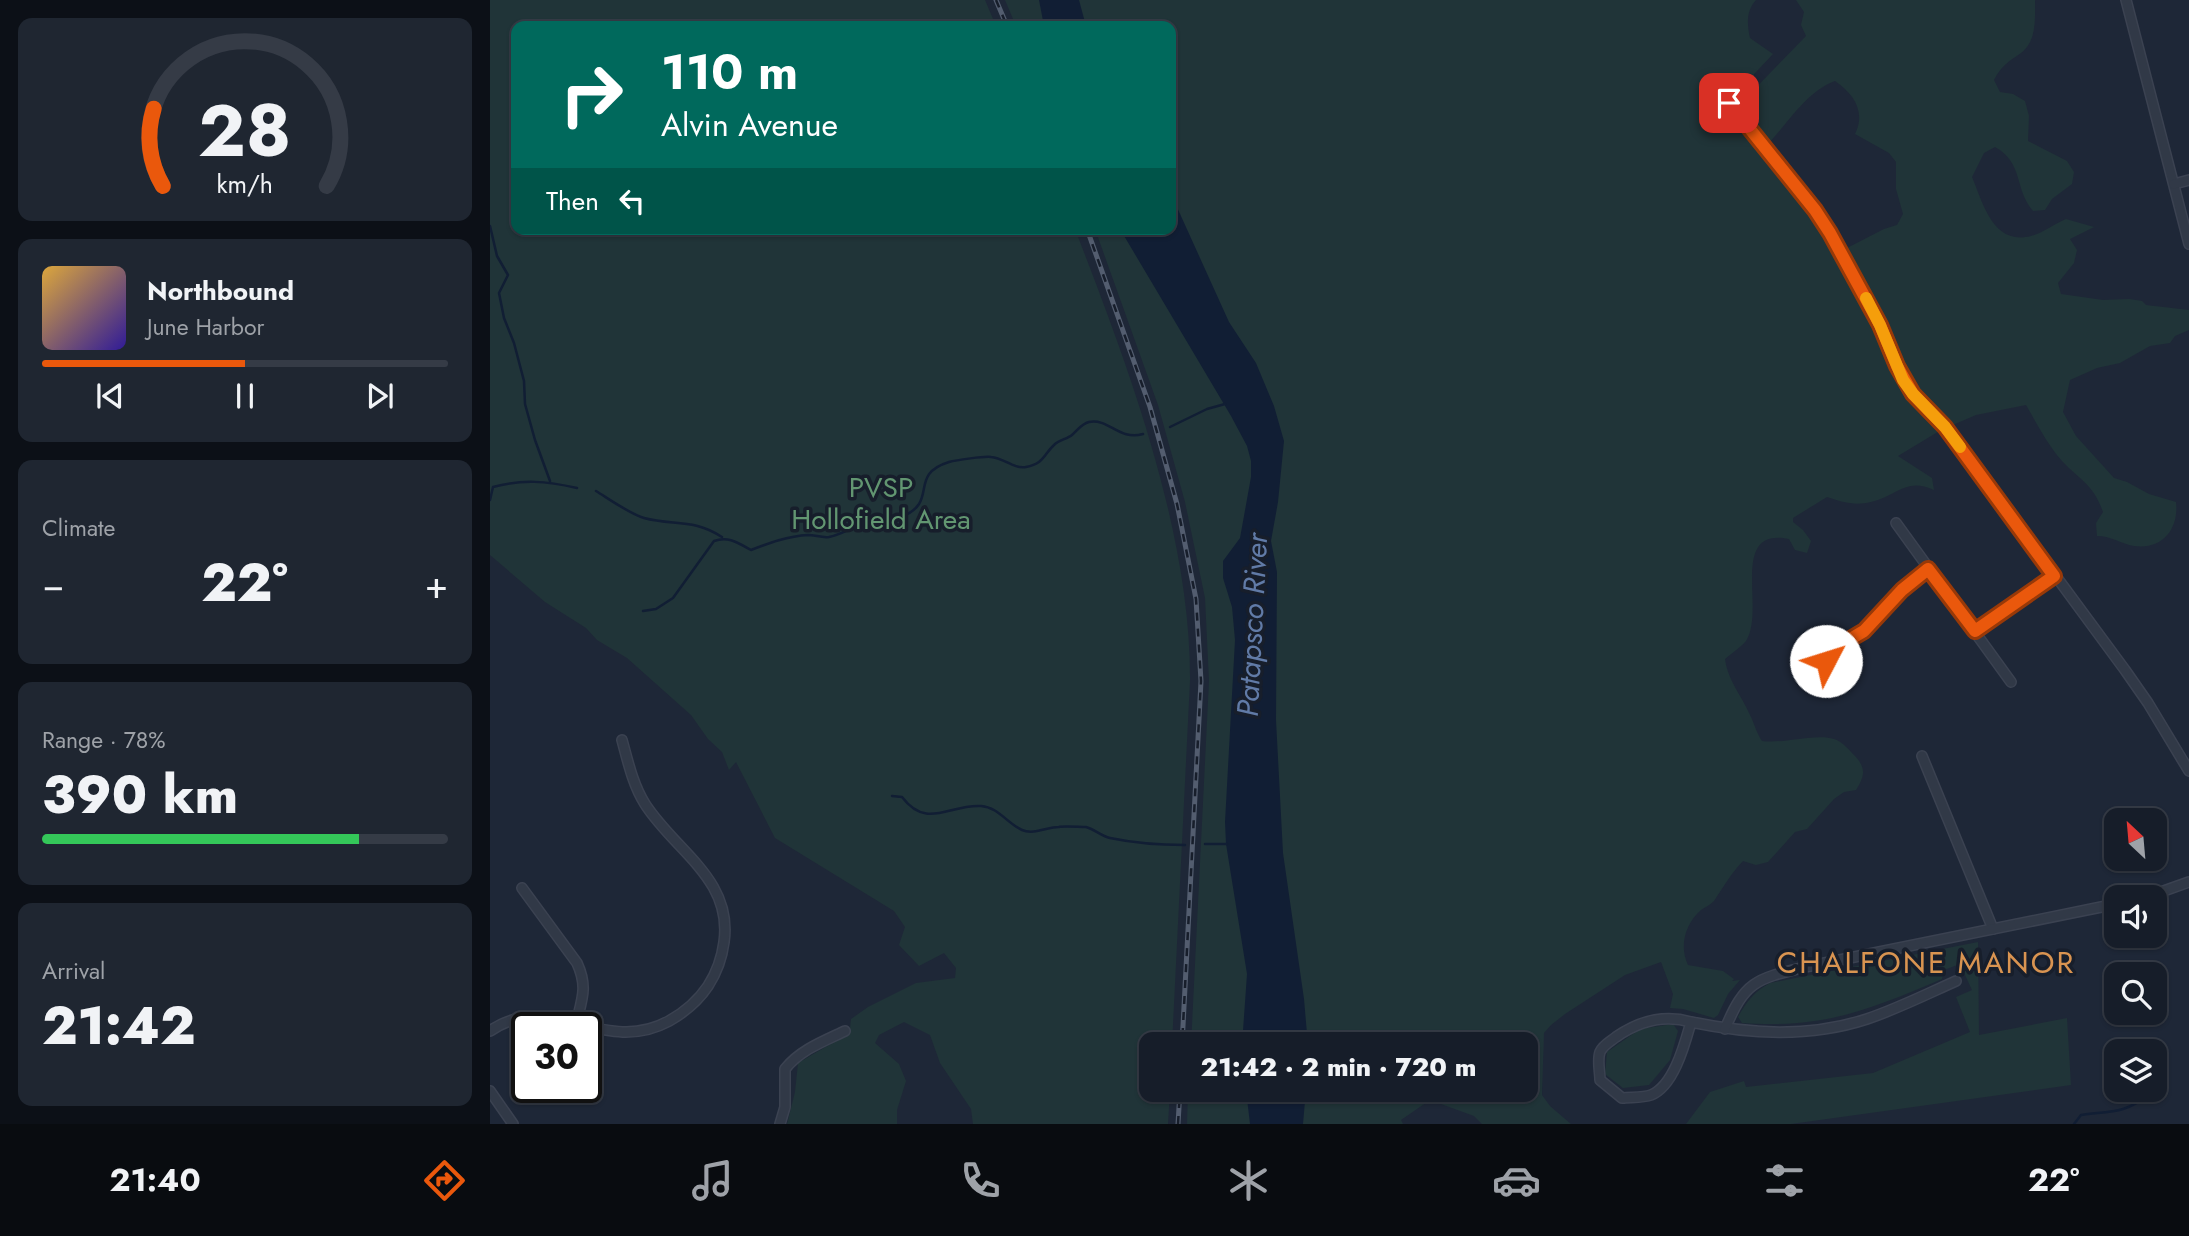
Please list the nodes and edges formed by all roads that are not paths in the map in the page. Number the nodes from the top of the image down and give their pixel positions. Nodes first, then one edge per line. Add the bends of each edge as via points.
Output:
1 (2126, 0) edge
2 (1729, 103) dead end
3 (2189, 180) edge
4 (2174, 184) junction
5 (2189, 244) edge
6 (1896, 523) dead end
7 (1928, 569) junction
8 (2054, 576) junction
9 (1975, 631) junction
10 (1826, 661) dead end
11 (2011, 682) dead end
12 (622, 740) dead end
13 (1922, 756) dead end
14 (2189, 771) edge
15 (2189, 882) edge
16 (522, 888) dead end
17 (2167, 890) edge
18 (2104, 906) edge
19 (1993, 929) junction
20 (1956, 981) dead end
21 (579, 1012) edge
22 (511, 1021) edge
23 (1691, 1022) junction
24 (1725, 1029) junction
25 (602, 1030) edge
26 (490, 1031) edge
27 (845, 1031) dead end
28 (490, 1091) edge
29 (513, 1124) edge
30 (780, 1124) edge

1 - 4 street
2 - 8 street via 1830,233 1913,394 1945,427
3 - 4 street
4 - 5 street
6 - 7 street
7 - 9 street
7 - 10 street
8 - 9 street
8 - 14 street via 2148,703
9 - 11 street
12 - 25 street via 646,805 710,880 719,894 726,924 716,974 693,1004 644,1030
13 - 19 street
15 - 17 street
16 - 21 street via 577,962 584,991
18 - 19 street
19 - 24 street via 1767,977 1741,996
20 - 24 street via 1842,1026 1788,1033
22 - 26 street
23 - 23 street via 1678,1065 1658,1090 1622,1098 1600,1080 1598,1055 1603,1046 1631,1027 1665,1018
23 - 24 street
27 - 30 street via 813,1047 785,1069
28 - 29 street

